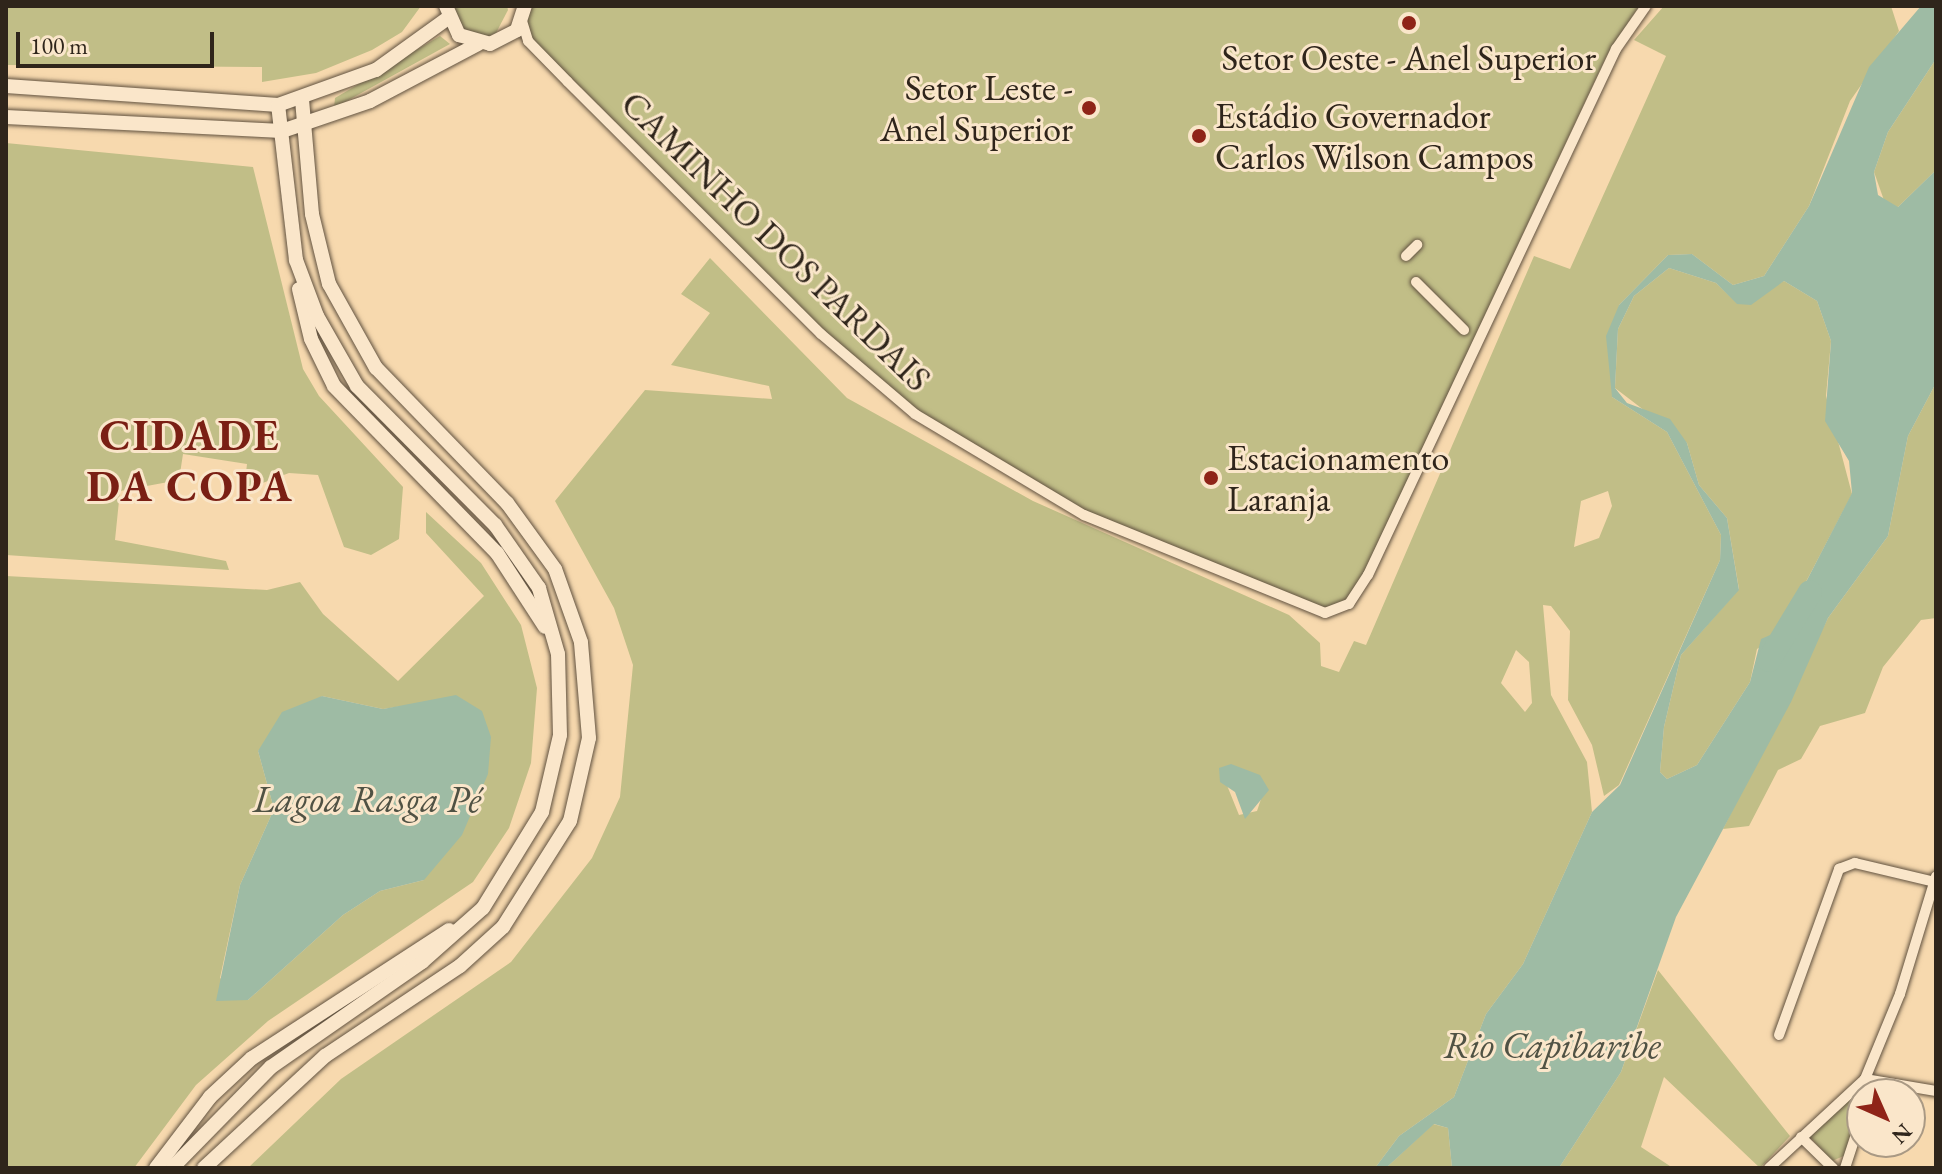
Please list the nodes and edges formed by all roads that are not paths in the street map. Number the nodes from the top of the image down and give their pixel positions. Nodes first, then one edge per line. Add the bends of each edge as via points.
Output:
1 (1646, 6) edge
2 (447, 12) edge
3 (524, 14) edge
4 (510, 37) junction
5 (528, 41) junction
6 (478, 44) junction
7 (6, 86) edge
8 (302, 100) junction
9 (278, 105) junction
10 (6, 117) edge
11 (305, 127) junction
12 (282, 131) junction
13 (1417, 245) dead end
14 (1406, 256) dead end
15 (1416, 282) dead end
16 (1464, 330) dead end
17 (1935, 879) edge
18 (483, 908) junction
19 (1779, 1035) dead end
20 (1869, 1078) edge
21 (1846, 1099) edge
22 (1801, 1137) junction
23 (1774, 1166) edge
24 (156, 1168) edge
25 (172, 1168) edge
26 (204, 1168) edge
27 (1833, 1168) edge

1 - 5 street, CAMINHO DOS PARDAIS via 1616,49 1368,575 1349,604 1325,613 1072,509 915,414 821,334
2 - 6 street
2 - 8 street via 376,70
3 - 4 street
3 - 5 street, CAMINHO DOS PARDAIS
4 - 5 street
4 - 6 street
6 - 11 street
7 - 9 street
8 - 9 street
8 - 11 street
9 - 12 street
10 - 12 street
11 - 12 street
11 - 26 street via 312,214 329,284 376,368 507,503 555,569 581,642 589,738 570,821 503,927 460,966 313,1065
12 - 18 street via 296,260 317,316 357,386 495,525 525,566 558,654 554,775 523,850
13 - 14 street
15 - 16 street
17 - 19 street via 1855,863 1839,869
17 - 20 street
18 - 24 street via 280,1035 210,1097
18 - 25 street via 422,962 271,1067
21 - 22 street
22 - 23 street
22 - 27 street

